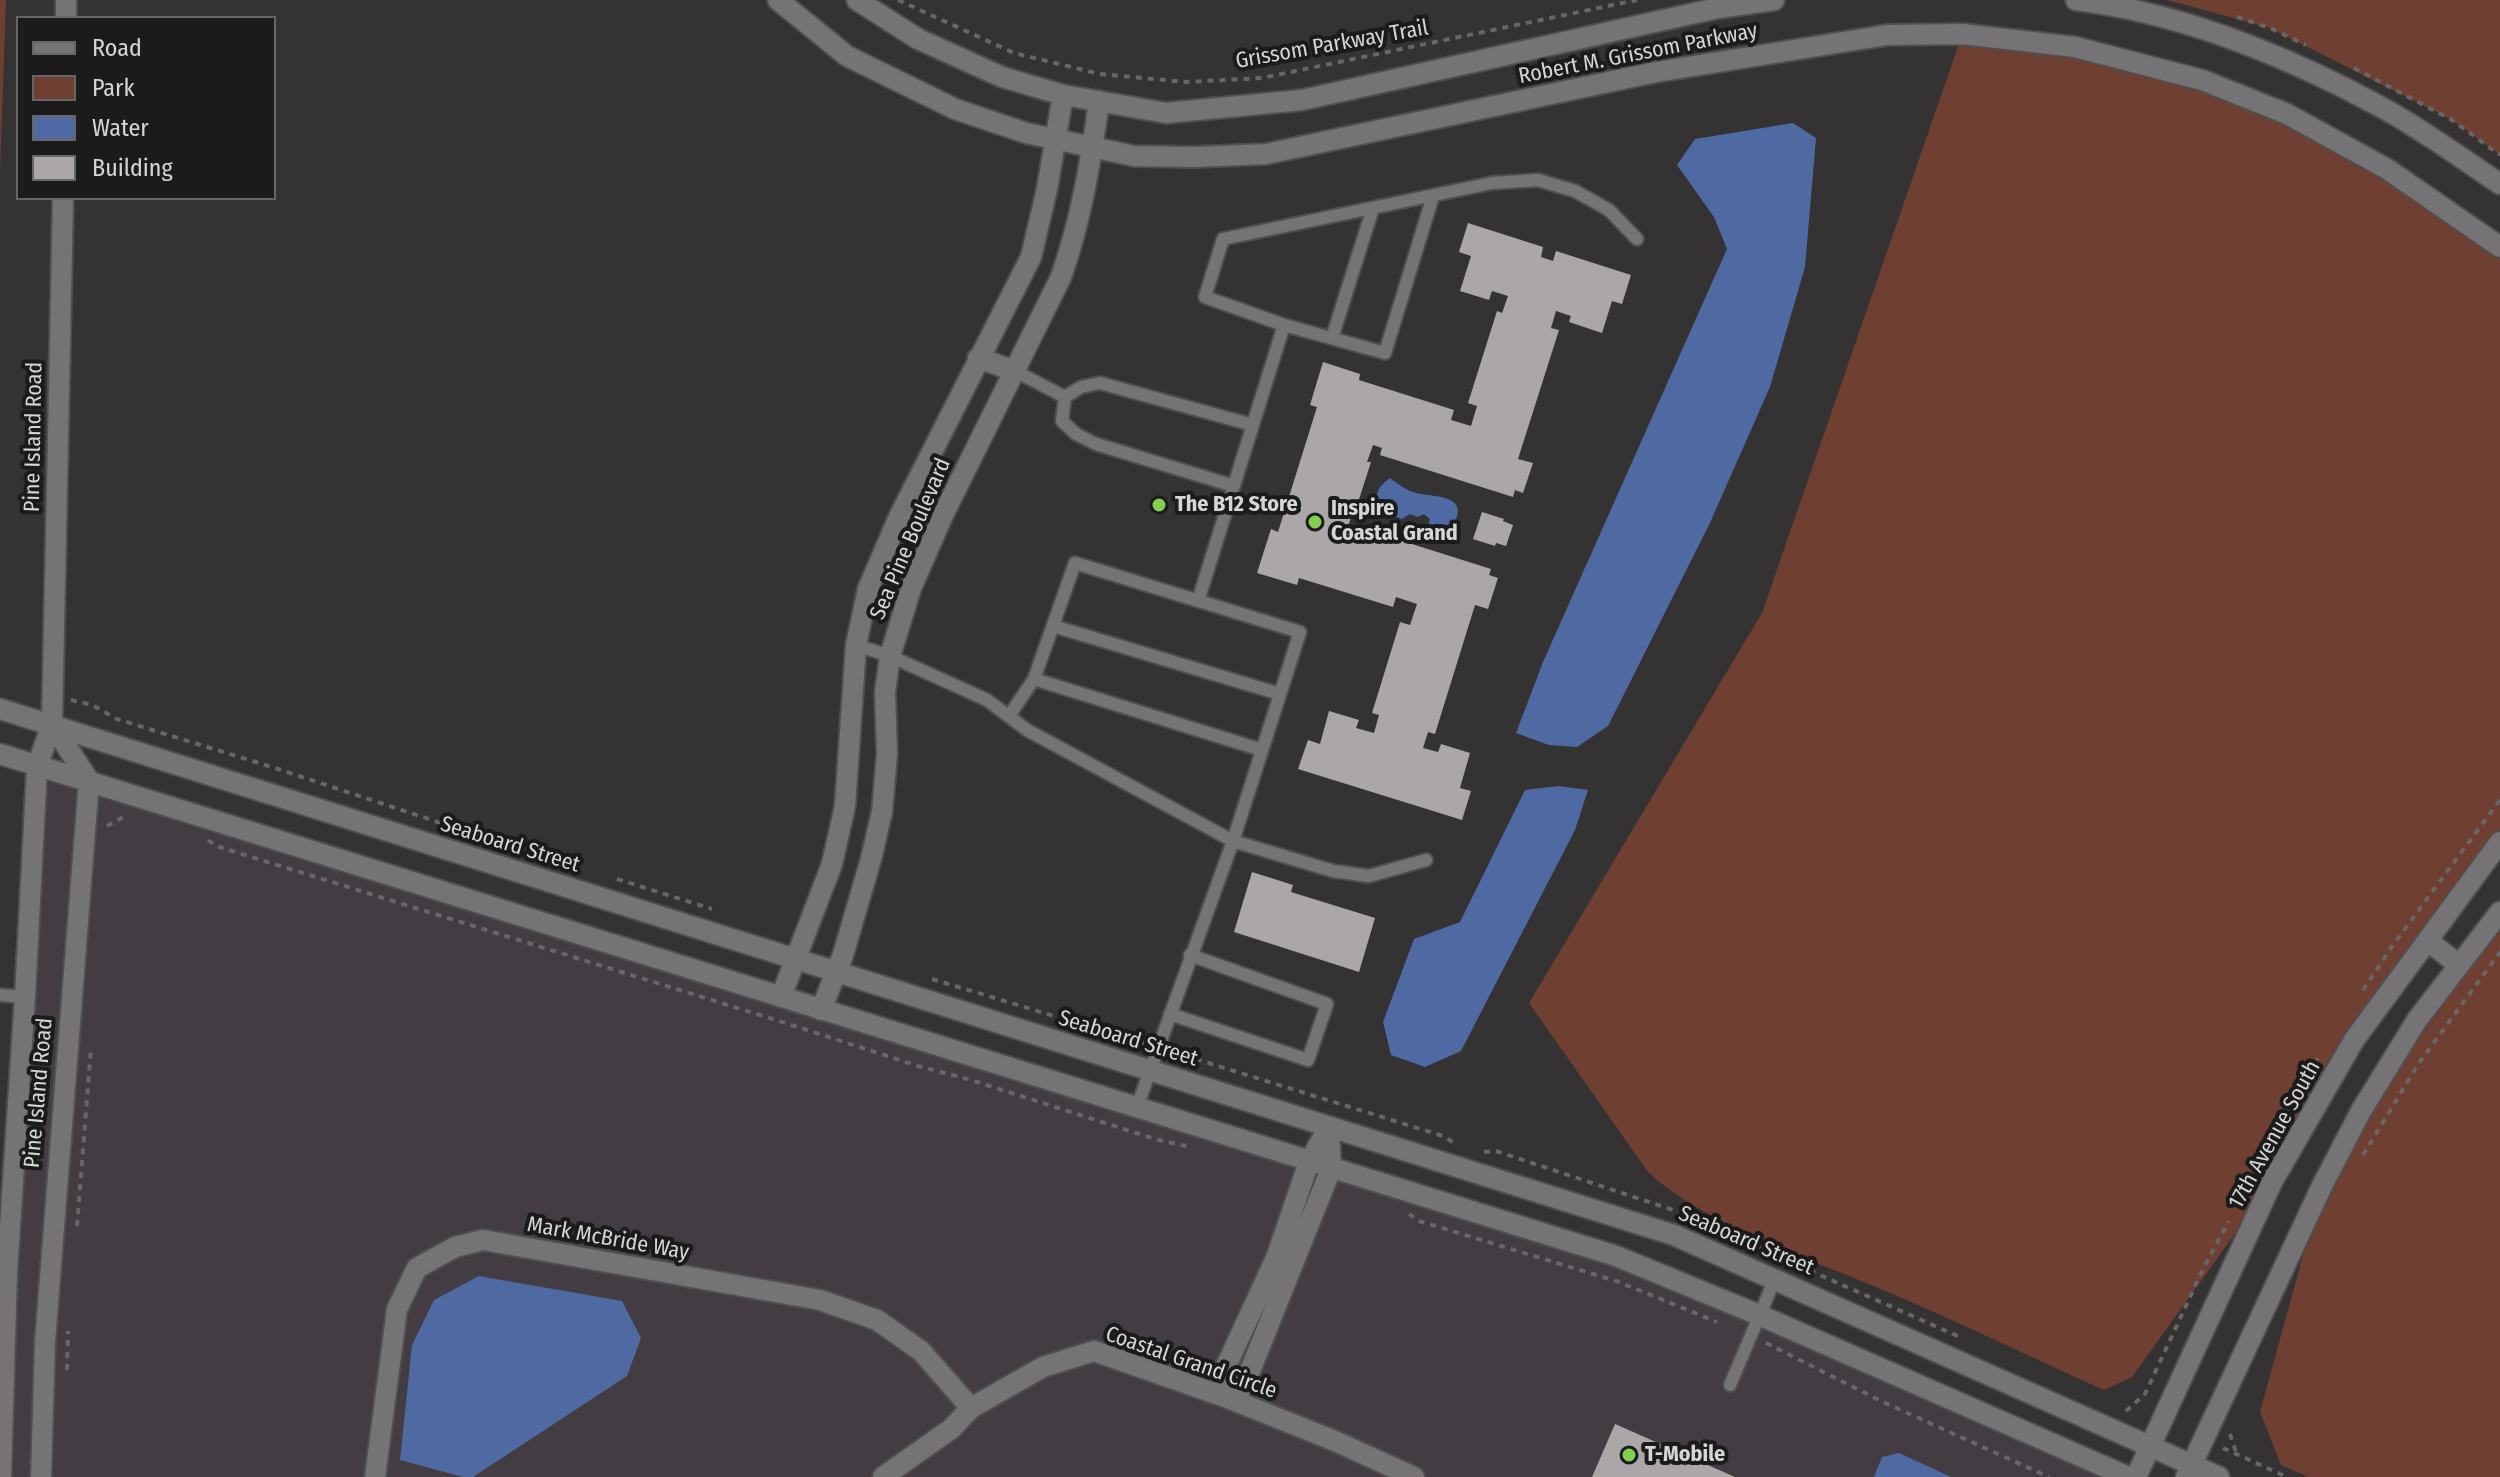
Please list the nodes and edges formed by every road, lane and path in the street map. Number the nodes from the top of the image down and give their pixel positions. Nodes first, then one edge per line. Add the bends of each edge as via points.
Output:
1 (778, 0) edge
2 (857, 0) edge
3 (898, 0) edge
4 (1637, 0) edge
5 (1774, 0) edge
6 (2076, 0) edge
7 (1063, 95) junction
8 (1099, 101) junction
9 (1055, 139) junction
10 (1093, 149) junction
11 (2500, 184) edge
12 (1433, 196) junction
13 (63, 200) edge
14 (1373, 208) junction
15 (1637, 239) dead end
16 (2500, 247) edge
17 (1284, 325) junction
18 (1332, 338) junction
19 (978, 358) junction
20 (1015, 371) junction
21 (1065, 397) junction
22 (1253, 425) junction
23 (1234, 486) junction
24 (1198, 601) junction
25 (1053, 626) junction
26 (856, 645) junction
27 (890, 656) junction
28 (1034, 679) junction
29 (1280, 694) junction
30 (0, 709) edge
31 (1009, 716) junction
32 (52, 724) junction
33 (1262, 750) junction
34 (0, 754) edge
35 (37, 767) junction
36 (89, 781) junction
37 (138, 818) dead end
38 (107, 825) dead end
39 (204, 837) dead end
40 (1233, 841) junction
41 (2500, 842) edge
42 (1426, 860) dead end
43 (2500, 912) edge
44 (2428, 941) junction
45 (2500, 952) edge
46 (1190, 955) junction
47 (796, 959) junction
48 (2459, 965) junction
49 (836, 973) junction
50 (0, 995) edge
51 (25, 997) junction
52 (781, 997) junction
53 (821, 1010) junction
54 (1170, 1014) junction
55 (1150, 1071) junction
56 (1137, 1107) junction
57 (1329, 1127) junction
58 (1193, 1147) dead end
59 (2362, 1156) dead end
60 (1309, 1162) junction
61 (1331, 1169) junction
62 (1407, 1212) dead end
63 (1775, 1279) junction
64 (1759, 1315) junction
65 (1751, 1336) junction
66 (1730, 1385) dead end
67 (1225, 1397) junction
68 (971, 1408) junction
69 (2229, 1433) dead end
70 (2150, 1447) junction
71 (2236, 1453) dead end
72 (2189, 1471) edge
73 (1, 1477) edge
74 (41, 1477) edge
75 (375, 1477) edge
76 (883, 1477) edge
77 (1414, 1477) edge
78 (2049, 1477) edge
79 (2128, 1477) edge
80 (2136, 1477) edge
81 (2219, 1477) edge

1 - 9 street, Robert M. Grissom Parkway via 847,56 955,109
2 - 7 street, Robert M. Grissom Parkway via 918,39 1002,77
3 - 4 path, Grissom Parkway Trail via 1014,53 1100,74 1186,82 1262,78
5 - 8 street, Robert M. Grissom Parkway via 1302,100 1166,113
6 - 11 street via 2176,21 2263,50 2382,107
7 - 8 street, Robert M. Grissom Parkway
7 - 9 street, Sea Pine Boulevard
8 - 10 street, Sea Pine Boulevard
9 - 10 street, Robert M. Grissom Parkway
9 - 19 street, Sea Pine Boulevard via 1031,257
10 - 16 street, Robert M. Grissom Parkway via 1134,156 1266,154 1656,72 1887,35 1962,34 2075,47 2202,80 2287,114 2387,169
10 - 20 street, Sea Pine Boulevard via 1061,277
12 - 14 lane
12 - 15 lane via 1538,180 1575,191 1609,210
12 - 18 lane via 1385,353
13 - 32 street, Pine Island Road
14 - 17 lane via 1223,239 1205,297
14 - 18 lane
17 - 18 lane
17 - 22 lane
19 - 20 street
19 - 26 street, Sea Pine Boulevard via 868,589
20 - 21 lane
20 - 27 street, Sea Pine Boulevard via 943,515 911,588
21 - 22 lane via 1100,383
21 - 23 lane via 1062,421 1076,434
22 - 23 lane
23 - 24 lane
24 - 25 lane via 1075,563
24 - 29 lane via 1300,632
25 - 28 lane
25 - 29 lane
26 - 27 lane
26 - 47 street, Sea Pine Boulevard via 845,806 832,864
27 - 31 lane via 987,700
27 - 49 street, Sea Pine Boulevard via 882,812
28 - 31 lane
28 - 33 lane
29 - 33 lane
30 - 32 street, Seaboard Street
31 - 40 lane
32 - 35 street, Pine Island Road
32 - 36 street
32 - 47 street, Seaboard Street
33 - 40 lane
34 - 35 street
35 - 36 street
35 - 51 street, Pine Island Road
36 - 52 street
36 - 74 street, Pine Island Road via 45,1342
37 - 38 path via 126,815
39 - 58 path via 216,846 341,886
40 - 42 lane via 1333,871 1369,876
40 - 46 lane
41 - 44 street, 17th Avenue South
43 - 48 street
44 - 48 street
44 - 70 street, 17th Avenue South via 2354,1040 2272,1182
45 - 59 path via 2419,1063
46 - 54 lane
46 - 54 lane via 1327,1004 1308,1060
47 - 49 street, Seaboard Street
47 - 52 street, Sea Pine Boulevard
48 - 72 street via 2417,1020 2361,1111
49 - 53 street, Sea Pine Boulevard
49 - 55 street, Seaboard Street
50 - 51 lane
51 - 73 street, Pine Island Road via 7,1273
52 - 53 street
53 - 56 street
54 - 55 lane
55 - 56 lane
55 - 57 street, Seaboard Street
56 - 60 street
57 - 60 street
57 - 61 street
57 - 63 street, Seaboard Street via 1674,1235
60 - 61 street
60 - 67 street via 1276,1258 1222,1375
61 - 64 street via 1616,1256
61 - 67 street via 1244,1386
62 - 65 path via 1419,1221 1619,1282
63 - 64 lane
63 - 70 street, Seaboard Street
64 - 65 lane
64 - 79 street
65 - 66 lane
65 - 78 path
67 - 68 street, Coastal Grand Circle via 1094,1351 1043,1367
67 - 77 street, Coastal Grand Circle
68 - 75 street, Mark McBride Way via 921,1351 877,1320 820,1300 483,1240 455,1247 417,1268 397,1309
68 - 76 street, Coastal Grand Circle via 951,1429
69 - 71 path
70 - 72 street, Seaboard Street
70 - 80 street, 17th Avenue South
72 - 81 street, Seaboard Street

